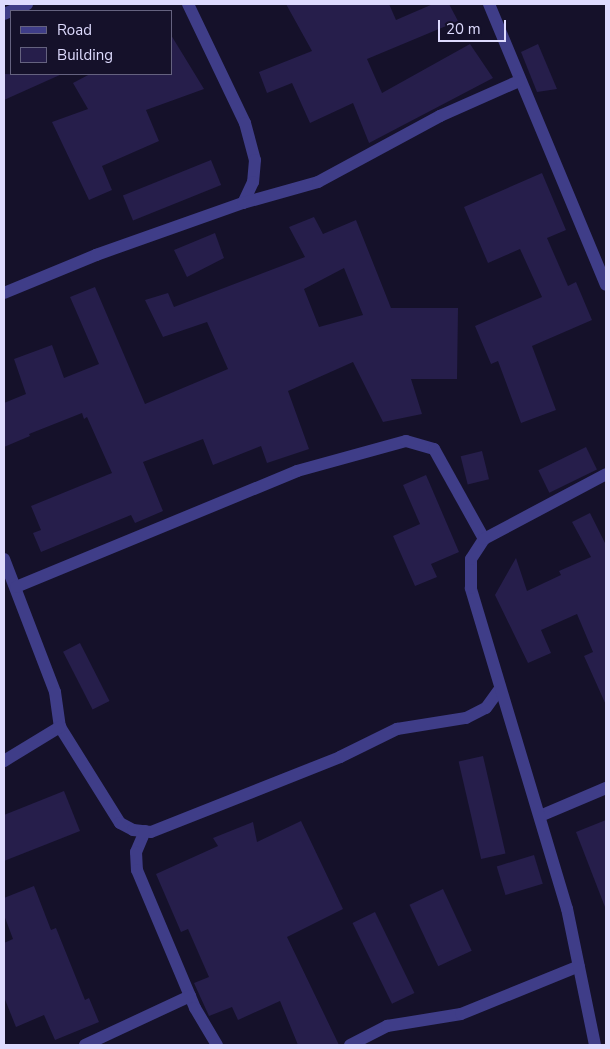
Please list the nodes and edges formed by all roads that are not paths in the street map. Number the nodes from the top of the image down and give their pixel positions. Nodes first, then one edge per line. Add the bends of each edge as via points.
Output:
1 (27, 4) edge
2 (188, 4) edge
3 (489, 4) edge
4 (13, 10) edge
5 (519, 81) junction
6 (243, 203) junction
7 (606, 285) edge
8 (4, 293) edge
9 (606, 474) edge
10 (484, 539) junction
11 (4, 559) edge
12 (16, 587) junction
13 (500, 688) junction
14 (60, 727) junction
15 (4, 761) edge
16 (606, 788) edge
17 (540, 816) junction
18 (145, 831) junction
19 (579, 966) junction
20 (190, 996) junction
21 (86, 1045) edge
22 (217, 1045) edge
23 (350, 1045) edge
24 (595, 1045) edge

1 - 4 street
2 - 6 street via 245,123 255,160 253,182
3 - 5 street
5 - 6 street via 440,116 382,151 318,182
5 - 7 street
6 - 8 street via 96,255
9 - 10 street
10 - 12 street via 434,448 406,441 297,471
10 - 13 street via 471,559 471,588
11 - 12 street
12 - 14 street via 55,692
13 - 17 street via 530,794
13 - 18 street via 486,708 466,718 398,729 340,757 151,832
14 - 15 street
14 - 18 street via 120,823
16 - 17 street
17 - 19 street via 567,909
18 - 20 street via 136,852 137,870
19 - 23 street via 461,1014 387,1026
19 - 24 street
20 - 21 street
20 - 22 street

